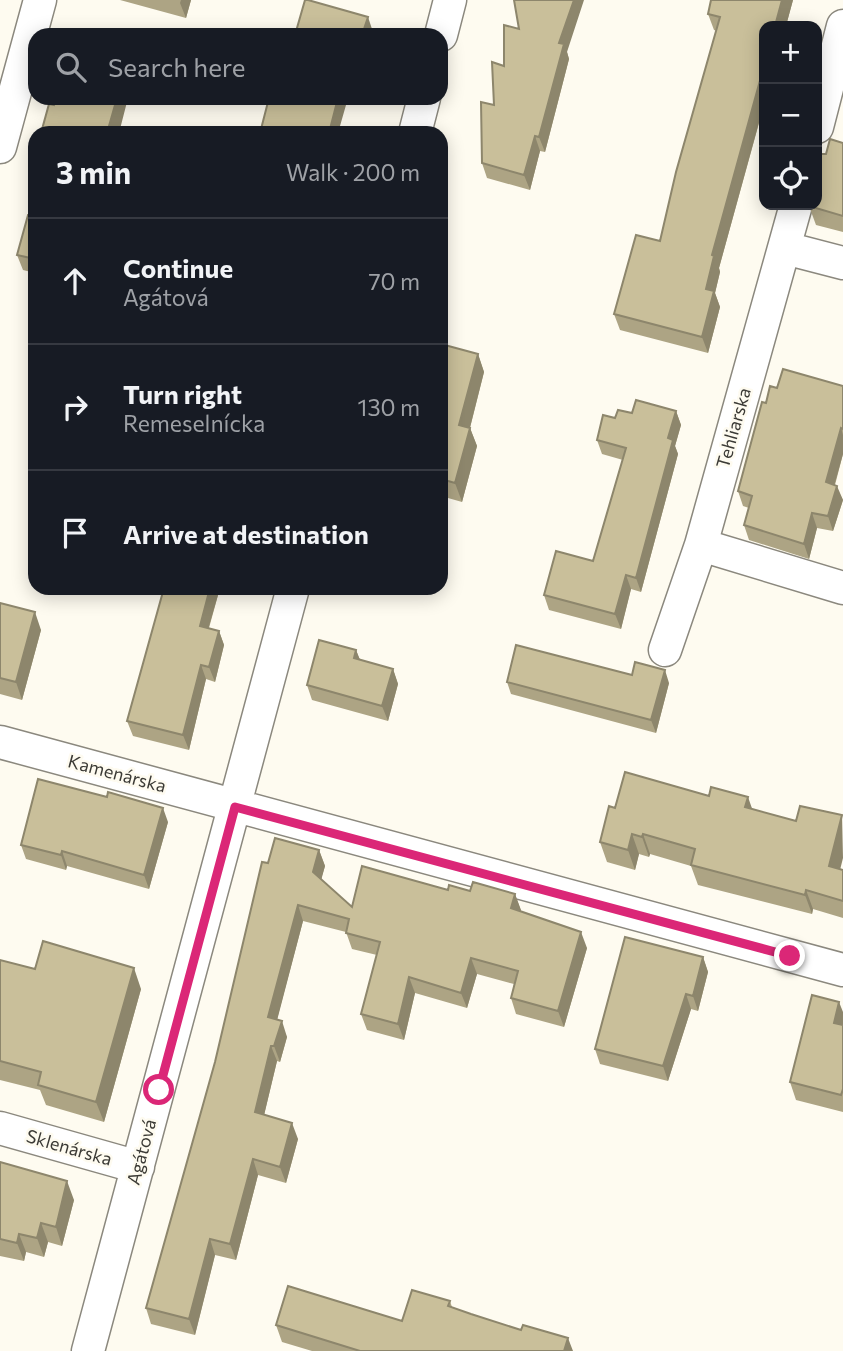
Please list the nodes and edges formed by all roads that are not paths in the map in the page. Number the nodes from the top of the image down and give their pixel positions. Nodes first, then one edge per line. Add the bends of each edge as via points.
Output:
1 (40, 0) edge
2 (450, 0) edge
3 (843, 26) edge
4 (32, 28) edge
5 (443, 28) edge
6 (28, 44) edge
7 (422, 105) edge
8 (822, 108) edge
9 (417, 126) edge
10 (0, 146) edge
11 (795, 210) edge
12 (785, 248) junction
13 (843, 263) edge
14 (701, 545) junction
15 (843, 588) edge
16 (291, 595) edge
17 (665, 650) dead end
18 (0, 742) edge
19 (235, 807) junction
20 (843, 970) edge
21 (0, 1128) edge
22 (138, 1167) junction
23 (88, 1351) edge

1 - 4 street
2 - 5 street
3 - 8 street
6 - 10 street
7 - 9 street
11 - 12 street, Tehliarska
12 - 13 street
12 - 14 street, Tehliarska
14 - 15 street
14 - 17 street, Tehliarska
16 - 19 street, Agátová
18 - 19 street, Kamenárska
19 - 20 street, Kamenárska
19 - 22 street, Agátová
21 - 22 street, Sklenárska
22 - 23 street, Agátová

